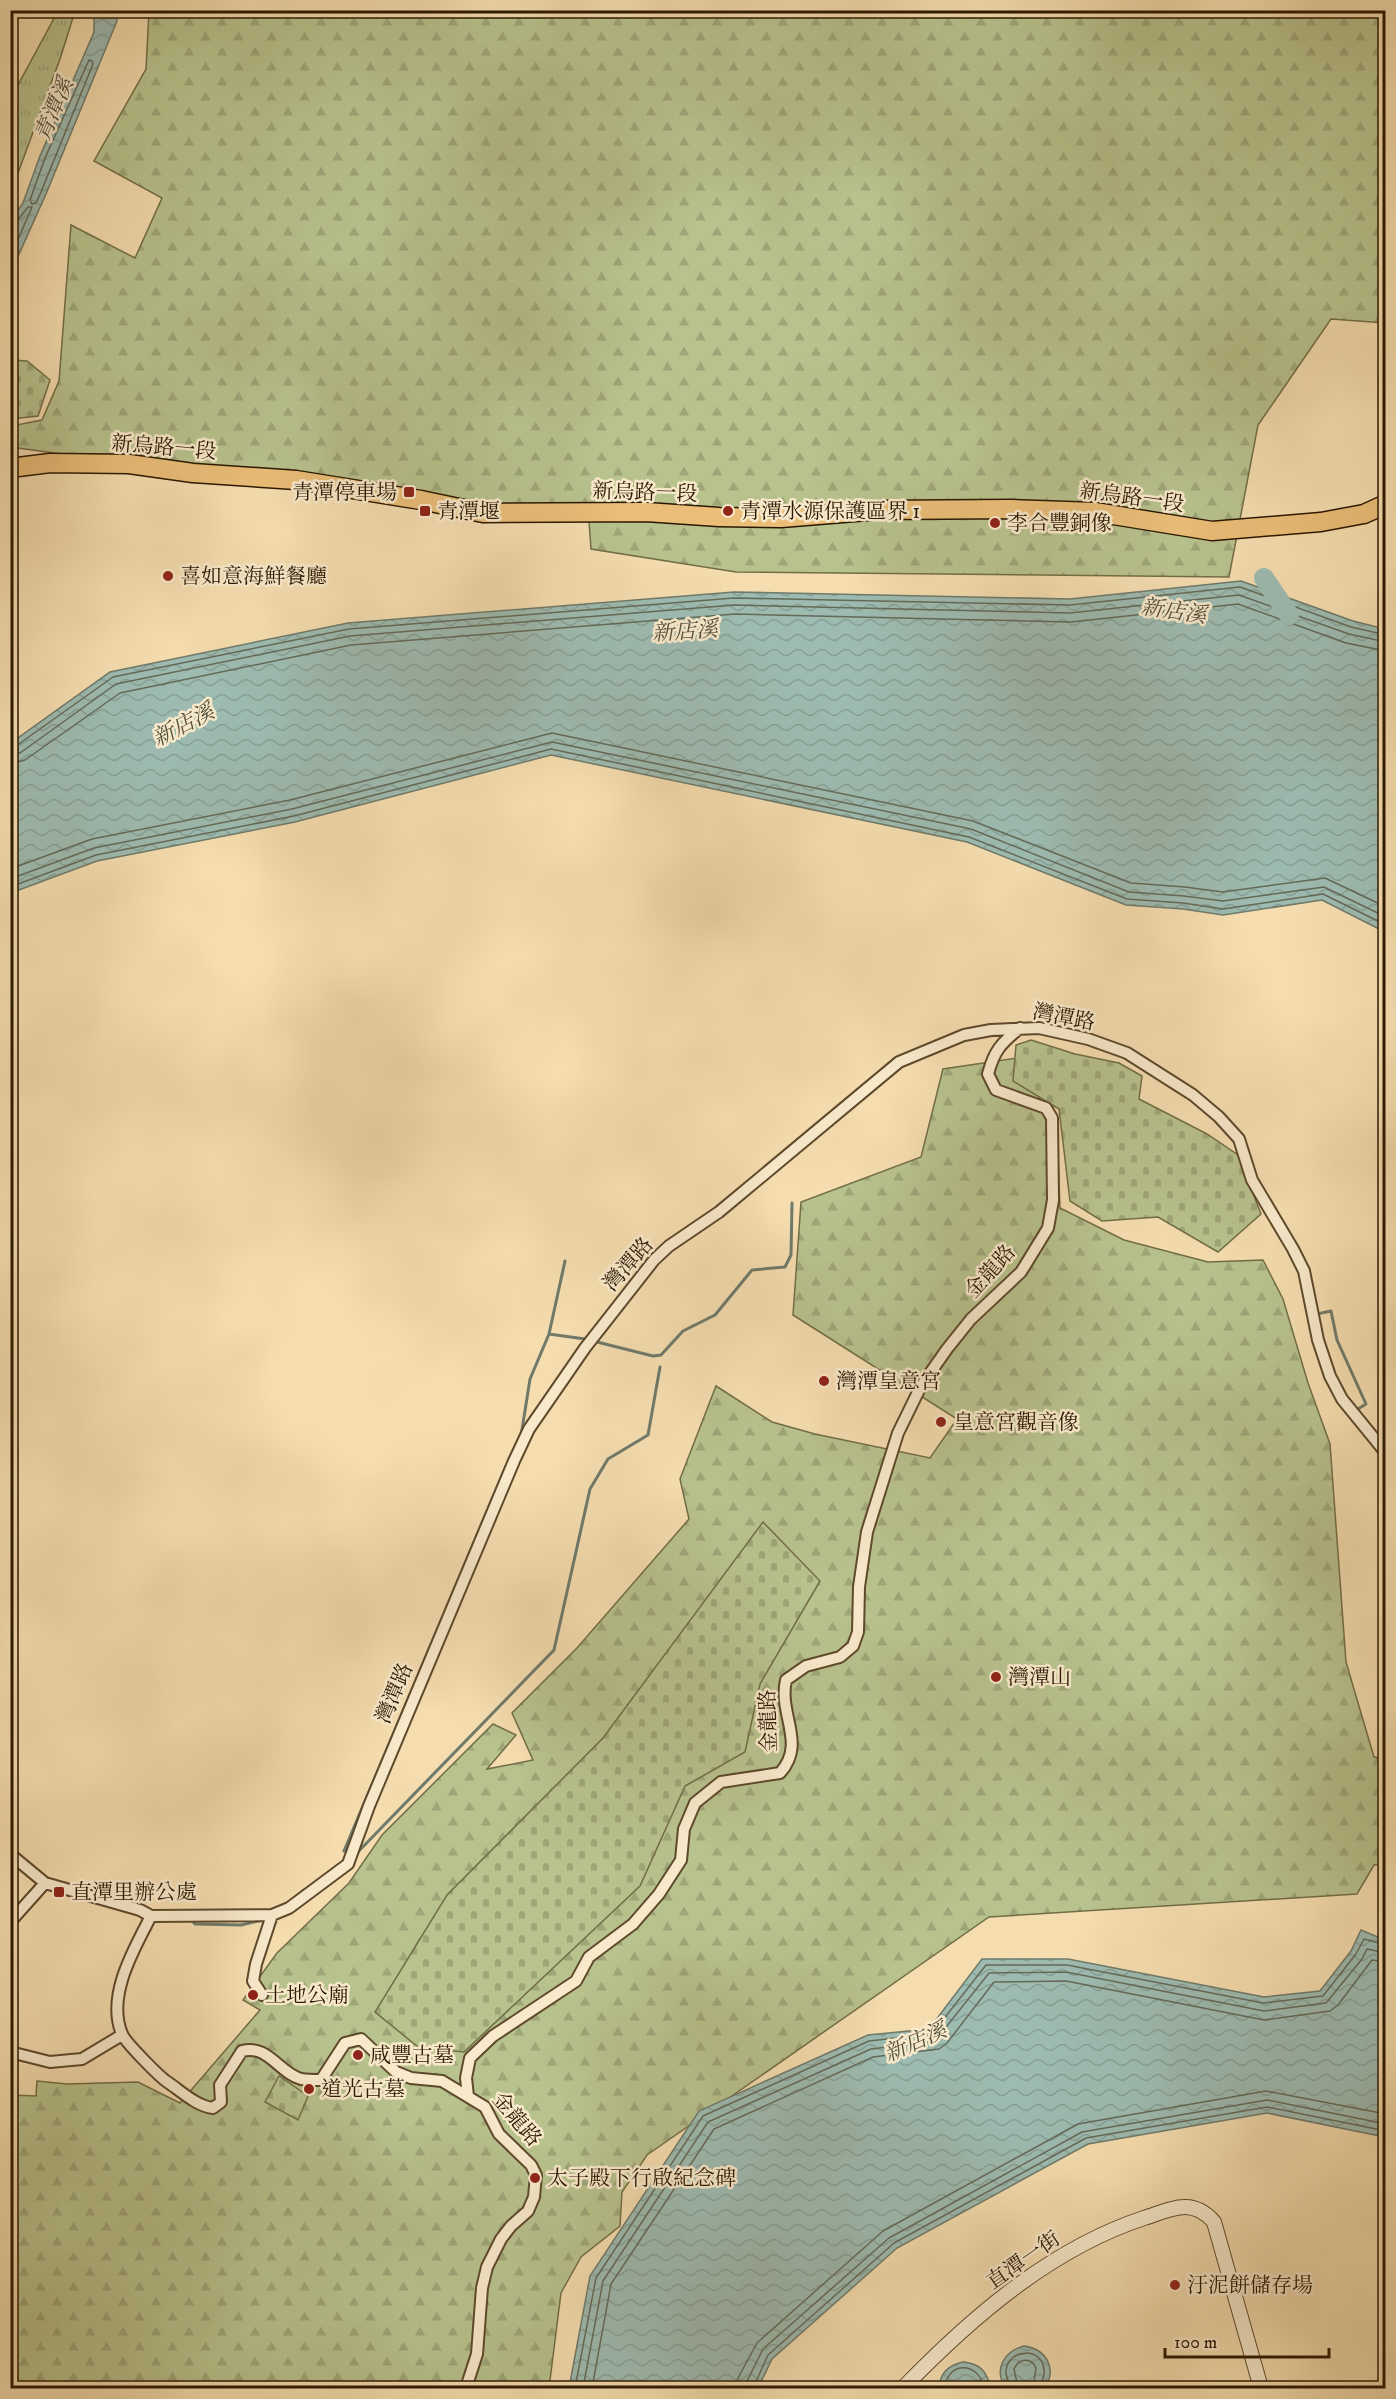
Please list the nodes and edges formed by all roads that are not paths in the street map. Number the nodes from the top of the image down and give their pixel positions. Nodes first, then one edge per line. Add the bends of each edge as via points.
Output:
1 (10, 468) edge
2 (1386, 504) edge
3 (1020, 1028) junction
4 (1386, 1453) edge
5 (10, 1854) edge
6 (45, 1883) junction
7 (272, 1915) junction
8 (151, 1916) junction
9 (11, 1921) edge
10 (262, 1995) dead end
11 (122, 2035) junction
12 (10, 2052) edge
13 (468, 2096) junction
14 (466, 2388) edge
15 (903, 2388) edge
16 (1261, 2388) edge

1 - 2 main road, 新烏路一段 via 50,463 129,464 296,480 483,513 646,512 781,518 880,510 1011,509 1095,512 1212,531 1321,522 1364,514
3 - 4 street, 灣潭路 via 1039,1028 1088,1039 1127,1053 1193,1095 1239,1139 1252,1180 1304,1271 1330,1376 1342,1399
3 - 7 street, 灣潭路 via 964,1035 900,1062 719,1212 654,1260 585,1348 529,1429 498,1495 348,1864 289,1908
3 - 13 street, 金龍路 via 992,1056 988,1074 996,1090 1046,1108 1052,1118 1053,1200 1048,1228 1021,1272 971,1319 947,1349 921,1386 898,1434 867,1532 859,1587 858,1632 853,1646 840,1657 806,1666 786,1680 783,1703 793,1743 789,1763 780,1773 721,1782 695,1803 684,1829 681,1860 659,1894 633,1924 589,1957 576,1981 493,2036 470,2058
5 - 6 street, 灣潭路
6 - 8 street, 灣潭路
6 - 9 street
7 - 8 street, 灣潭路
7 - 10 street via 253,1981
8 - 11 street via 122,1984 118,2008
11 - 12 street via 82,2059 50,2062
11 - 13 street via 161,2077 203,2107 213,2108 221,2102 220,2085 242,2051 260,2051 300,2079 321,2080 345,2043 361,2039 396,2072 411,2078 442,2081
13 - 14 street, 金龍路 via 484,2107 499,2134 531,2165 536,2186 528,2211 501,2239 487,2267 477,2354
15 - 16 street, 直潭一街 via 973,2322 1042,2268 1110,2230 1192,2206 1214,2222 1223,2245

